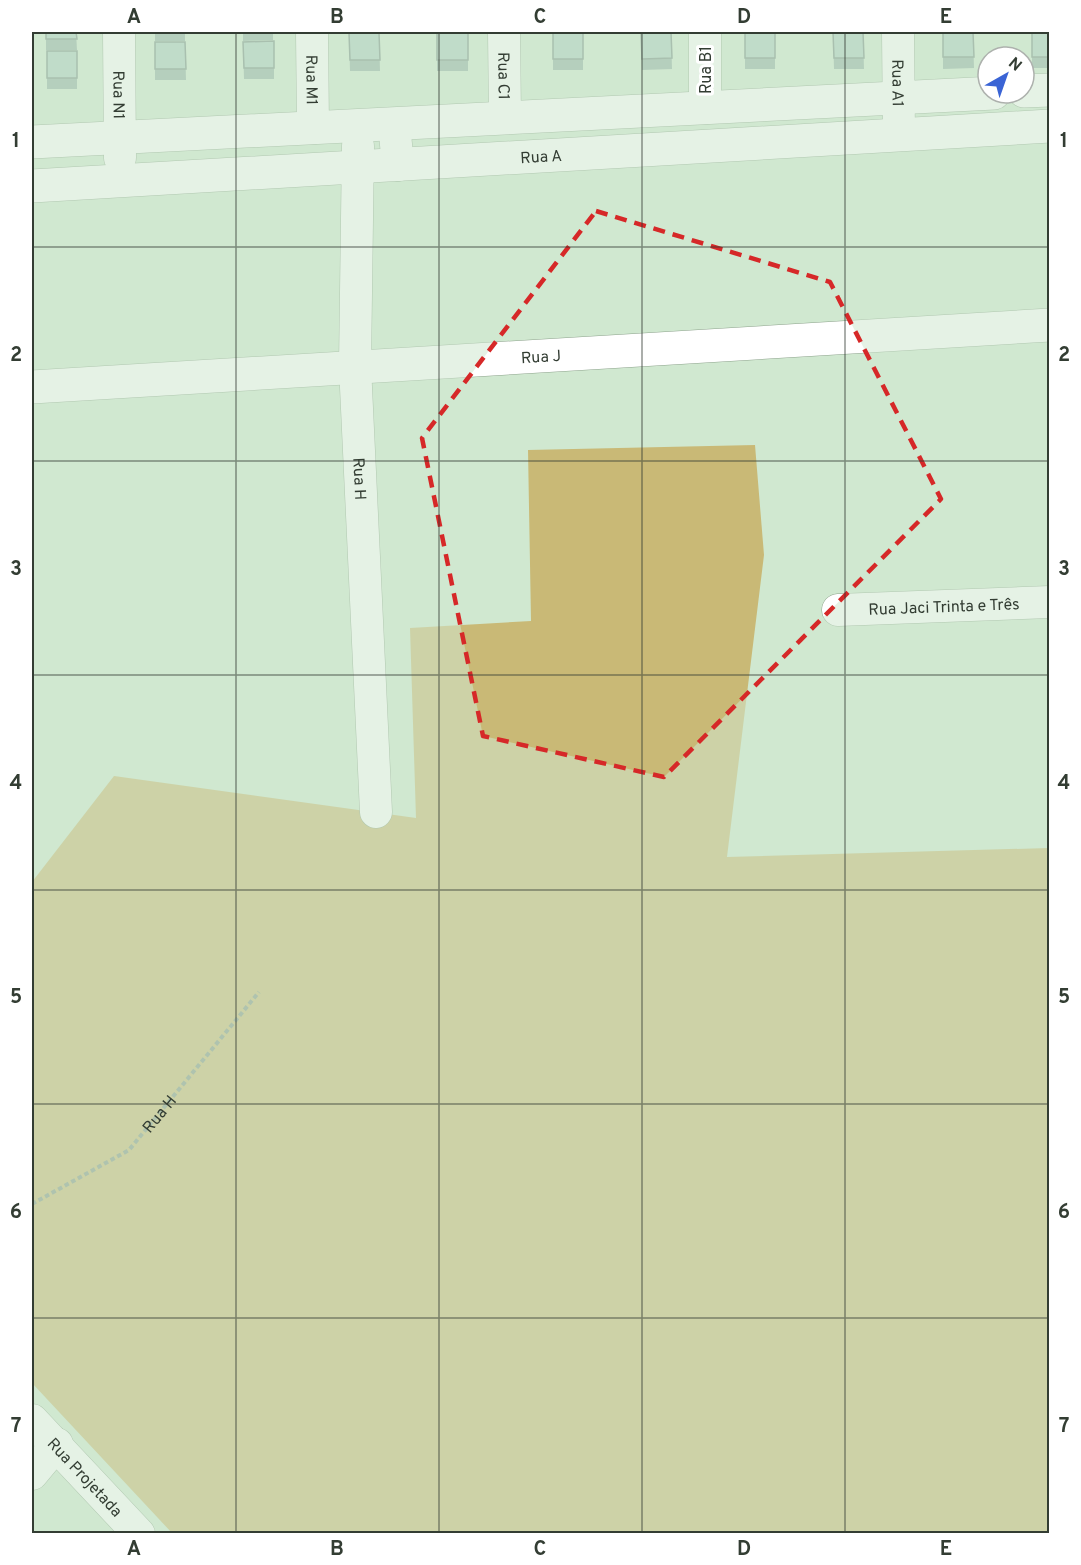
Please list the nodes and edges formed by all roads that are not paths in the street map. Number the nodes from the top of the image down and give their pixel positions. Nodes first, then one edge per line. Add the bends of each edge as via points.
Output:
1 (118, 32) edge
2 (312, 32) edge
3 (504, 32) edge
4 (705, 32) edge
5 (898, 32) edge
6 (976, 94) edge
7 (898, 98) junction
8 (804, 103) junction
9 (705, 108) junction
10 (582, 114) junction
11 (505, 118) junction
12 (394, 124) junction
13 (1050, 126) edge
14 (313, 128) junction
15 (899, 135) junction
16 (804, 141) junction
17 (32, 142) edge
18 (120, 148) junction
19 (586, 153) junction
20 (358, 157) junction
21 (398, 165) junction
22 (32, 186) edge
23 (1050, 325) edge
24 (355, 366) junction
25 (32, 387) edge
26 (1050, 602) edge
27 (838, 610) dead end
28 (376, 812) dead end
29 (32, 1420) edge
30 (57, 1444) junction
31 (32, 1474) edge
32 (139, 1533) edge

1 - 18 street, Rua N1
2 - 14 street, Rua M1
3 - 11 street, Rua C1
4 - 9 street, Rua B1
5 - 7 street, Rua A1
6 - 7 street
7 - 8 street
7 - 15 street, Rua A1
8 - 9 street
8 - 16 street
9 - 10 street
10 - 11 street
10 - 19 street
11 - 12 street
12 - 14 street
12 - 21 street
13 - 15 street, Rua A
14 - 18 street
15 - 16 street, Rua A
16 - 19 street, Rua A
17 - 18 street
19 - 21 street, Rua A
20 - 21 street, Rua A
20 - 22 street, Rua A
20 - 24 street, Rua H
23 - 24 street, Rua J
24 - 25 street, Rua J
24 - 28 street, Rua H
26 - 27 street, Rua Jaci Trinta e Três
29 - 30 street, Rua Projetada
30 - 31 street
30 - 32 street, Rua Projetada

